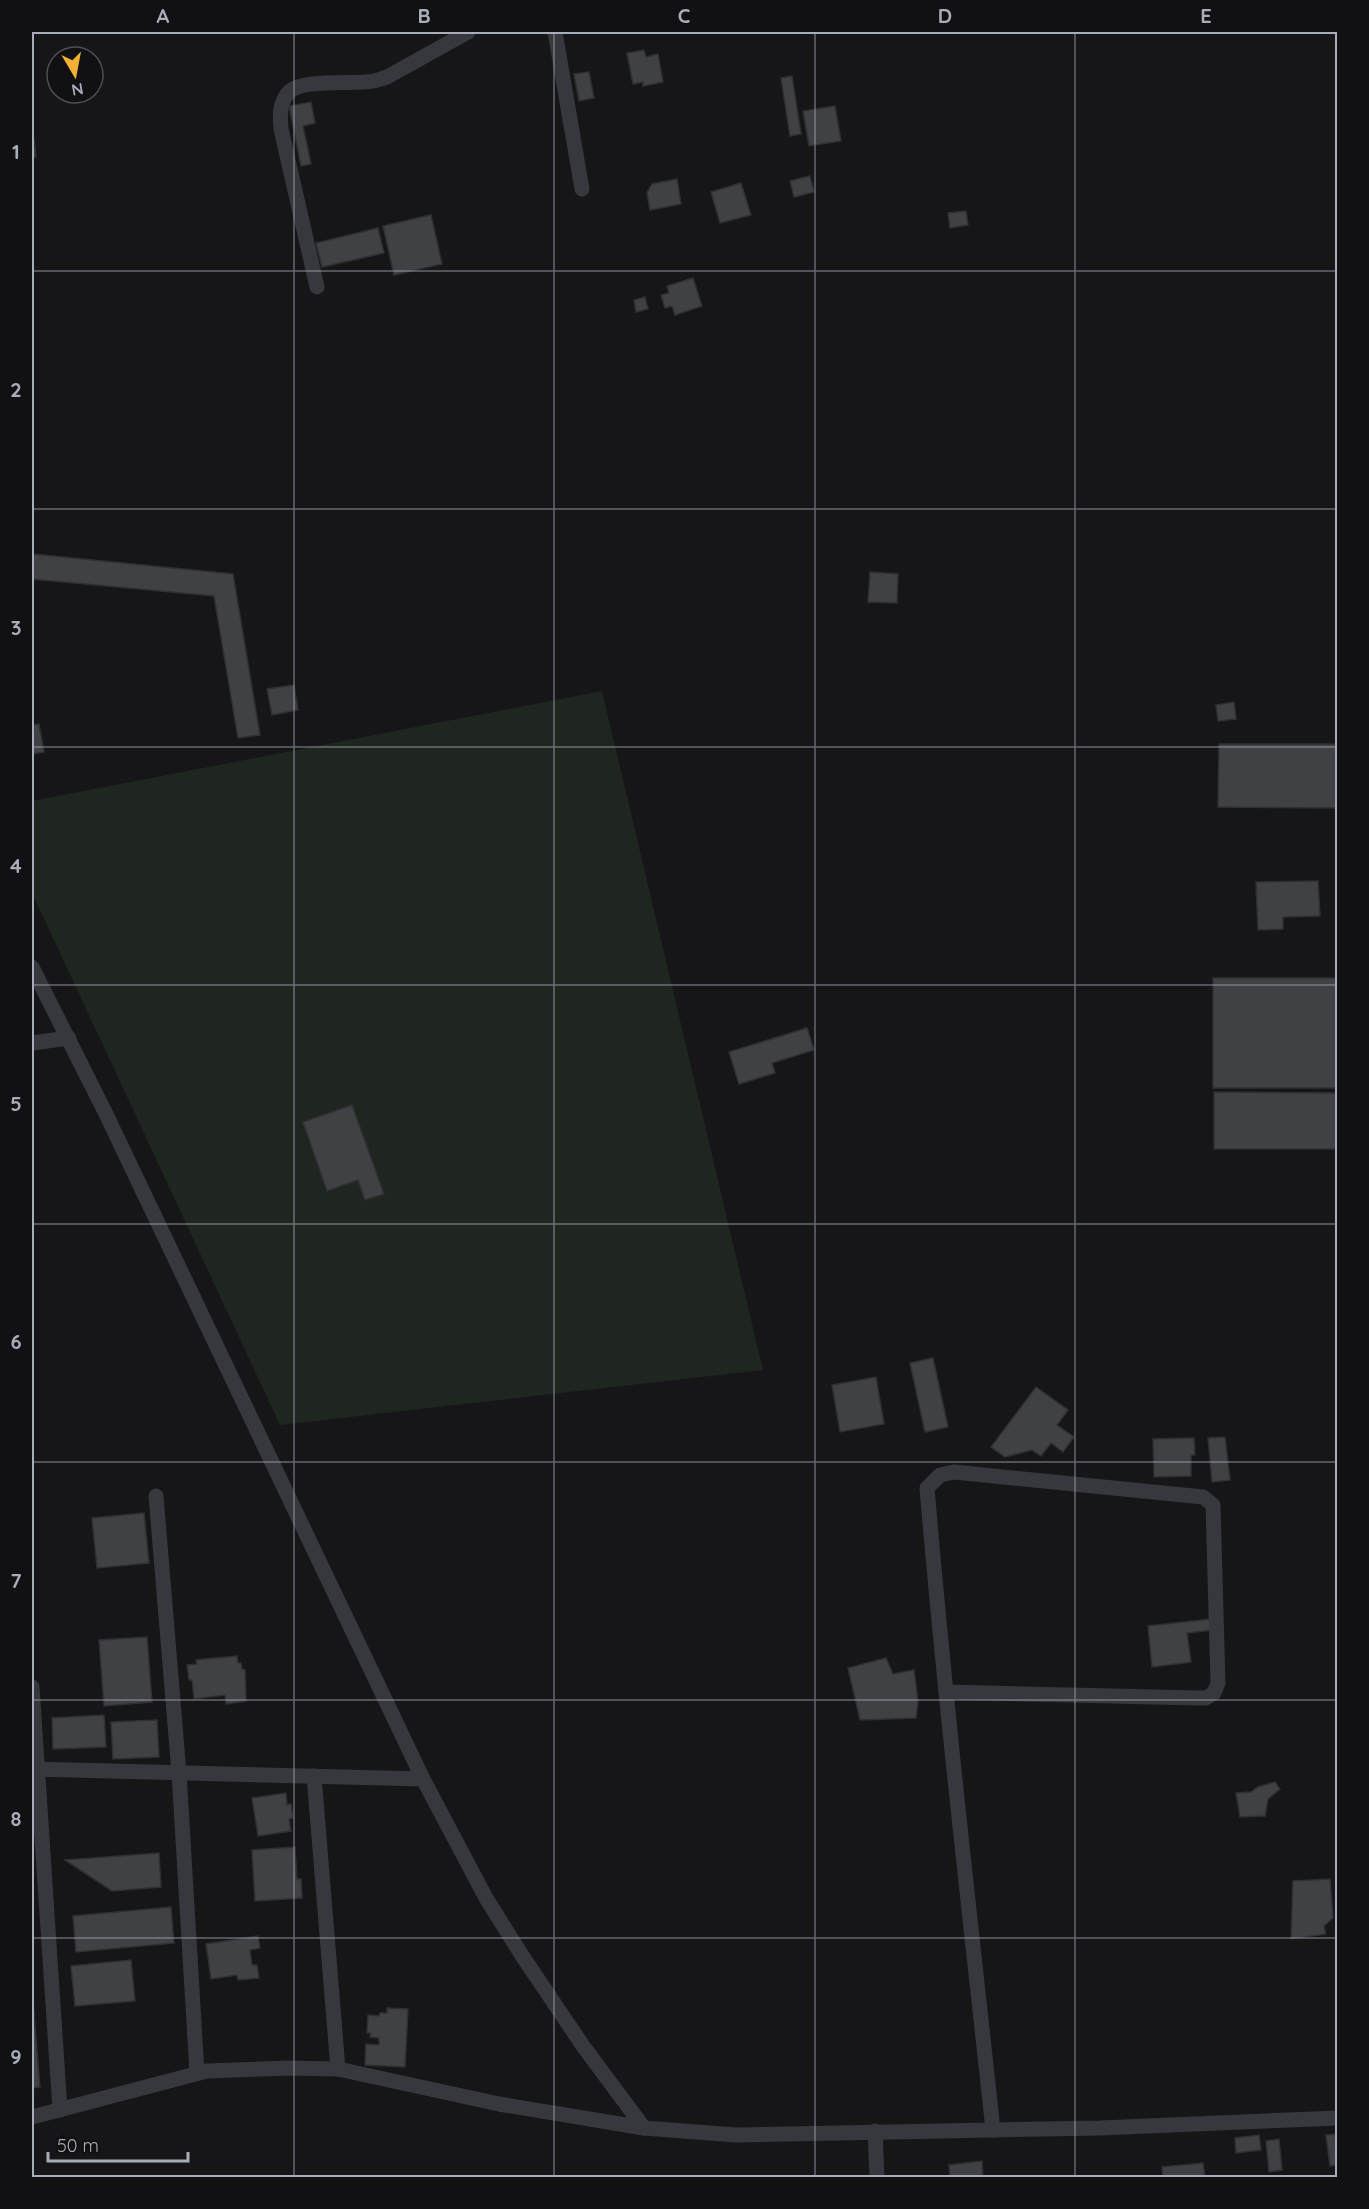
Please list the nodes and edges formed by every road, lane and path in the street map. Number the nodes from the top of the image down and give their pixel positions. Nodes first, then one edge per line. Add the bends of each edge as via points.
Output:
1 (468, 32) edge
2 (555, 32) edge
3 (582, 189) dead end
4 (316, 287) dead end
5 (32, 968) edge
6 (69, 1038) junction
7 (32, 1043) edge
8 (156, 1496) dead end
9 (32, 1687) edge
10 (946, 1692) junction
11 (34, 1769) edge
12 (179, 1773) junction
13 (314, 1776) junction
14 (423, 1779) junction
15 (338, 2069) junction
16 (197, 2073) junction
17 (60, 2110) junction
18 (32, 2117) edge
19 (1338, 2118) edge
20 (644, 2128) junction
21 (993, 2130) junction
22 (874, 2131) junction
23 (877, 2178) edge

1 - 4 street via 387,77 296,87 285,97 281,129
2 - 3 street
5 - 6 street
6 - 7 street
6 - 14 street
8 - 12 street
9 - 11 street
10 - 10 street via 1197,1698 1214,1693 1218,1683 1213,1505 1203,1497 954,1472 940,1475 927,1488
10 - 21 street
11 - 12 street
11 - 17 street
12 - 13 street
12 - 16 street
13 - 14 street
13 - 15 street
14 - 20 street via 486,1898 521,1954
15 - 16 street
15 - 20 street via 499,2104
16 - 17 street
17 - 18 street
19 - 21 street
20 - 22 street via 736,2135
21 - 22 street
22 - 23 street

